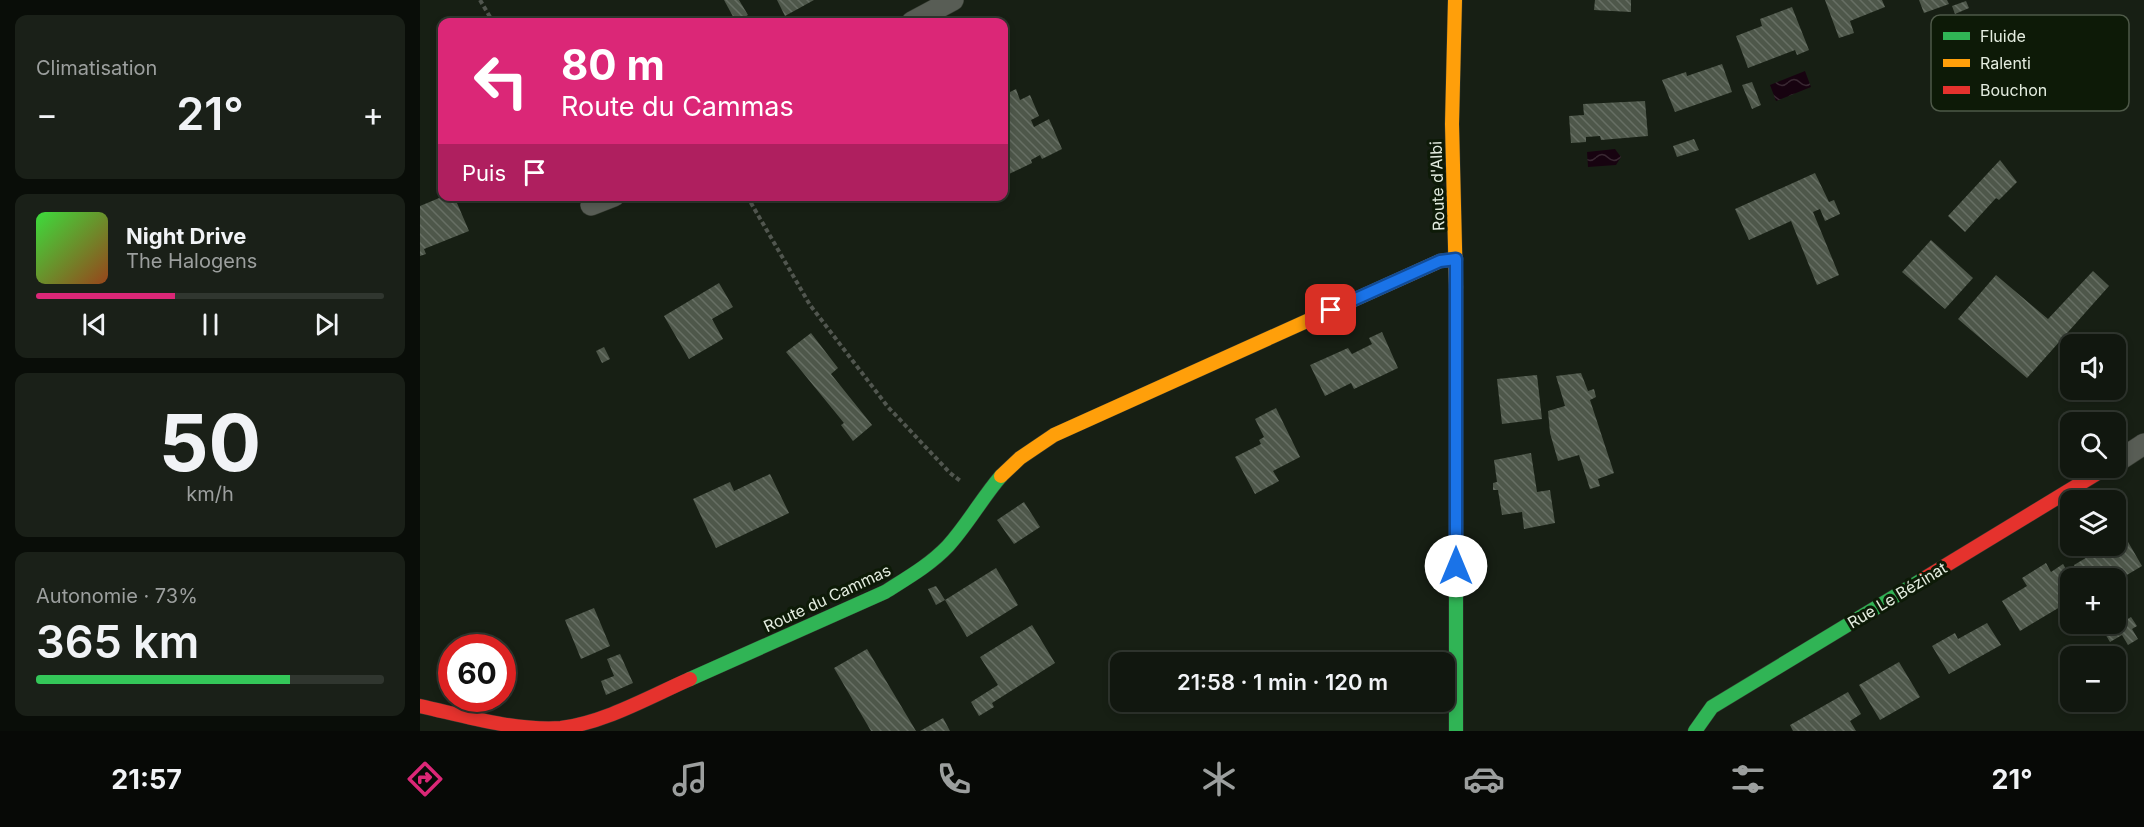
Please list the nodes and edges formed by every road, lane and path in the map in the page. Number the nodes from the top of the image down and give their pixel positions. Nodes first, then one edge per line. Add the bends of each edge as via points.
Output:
1 (480, 0) edge
2 (953, 0) edge
3 (1455, 0) edge
4 (491, 18) edge
5 (919, 18) edge
6 (601, 201) edge
7 (750, 201) edge
8 (591, 205) dead end
9 (1456, 259) junction
10 (2144, 444) edge
11 (2126, 456) edge
12 (2090, 478) edge
13 (984, 498) junction
14 (420, 706) edge
15 (523, 729) edge
16 (1456, 731) edge
17 (1695, 731) edge

1 - 4 path
2 - 5 street
3 - 9 street, Route d'Albi via 1452,124
6 - 8 street
7 - 13 path via 810,305 888,407 950,473
9 - 13 street, Route du Cammas via 1440,261 1054,435 1023,455
9 - 16 street, Route d'Albi
10 - 11 street
12 - 17 street, Rue Le Bézinat via 1712,707
13 - 15 street, Route du Cammas via 939,554 885,592 610,714 573,727
14 - 15 street, Route du Cammas

